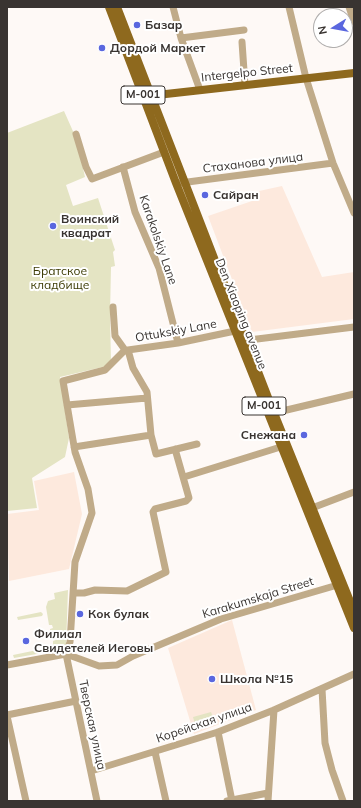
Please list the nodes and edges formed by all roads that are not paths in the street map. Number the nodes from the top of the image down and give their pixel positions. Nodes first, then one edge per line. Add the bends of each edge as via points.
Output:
1 (109, 7) edge
2 (117, 7) edge
3 (173, 7) edge
4 (289, 7) edge
5 (349, 7) edge
6 (354, 22) edge
7 (244, 30) dead end
8 (181, 38) junction
9 (242, 42) dead end
10 (354, 73) edge
11 (306, 78) junction
12 (245, 85) junction
13 (200, 90) junction
14 (148, 96) junction
15 (76, 134) dead end
16 (164, 152) junction
17 (333, 164) junction
18 (123, 167) junction
19 (180, 183) junction
20 (354, 214) edge
21 (114, 308) dead end
22 (354, 327) edge
23 (235, 331) junction
24 (243, 341) junction
25 (178, 343) junction
26 (126, 350) junction
27 (354, 394) edge
28 (147, 398) junction
29 (67, 404) junction
30 (274, 413) junction
31 (151, 435) junction
32 (197, 444) dead end
33 (284, 446) junction
34 (74, 447) junction
35 (175, 449) junction
36 (184, 477) junction
37 (354, 492) edge
38 (312, 508) junction
39 (342, 584) junction
40 (74, 592) junction
41 (354, 611) edge
42 (354, 628) edge
43 (66, 654) junction
44 (7, 665) edge
45 (354, 674) edge
46 (322, 689) junction
47 (76, 701) junction
48 (274, 710) junction
49 (7, 715) edge
50 (218, 732) junction
51 (155, 752) junction
52 (91, 771) junction
53 (268, 797) edge
54 (26, 801) edge
55 (97, 801) edge
56 (166, 801) edge
57 (230, 801) edge
58 (343, 801) edge

1 - 14 main road, Den Xiaoping avenue / M-001
2 - 14 main road, Den Xiaoping avenue / M-001
3 - 8 street
4 - 11 street
5 - 6 street
7 - 8 street
8 - 13 street
9 - 12 street
10 - 11 main road, Intergelpo Street
11 - 12 main road, Intergelpo Street
11 - 17 street
12 - 13 main road, Intergelpo Street
13 - 14 main road, Intergelpo Street
14 - 16 main road, Den Xiaoping avenue / M-001
14 - 19 main road, Den Xiaoping avenue / M-001
15 - 18 street via 92,179
16 - 18 street
16 - 19 main road, Den Xiaoping avenue / M-001
17 - 19 street, Стаханова улица
17 - 20 street
18 - 25 street, Karakolskiy Lane via 135,212 159,268
19 - 23 main road, Den Xiaoping avenue / M-001
19 - 24 main road, Den Xiaoping avenue / M-001
21 - 26 street via 115,336
22 - 24 street
23 - 24 main road, Den Xiaoping avenue / M-001
23 - 25 street, Ottukskiy Lane
24 - 30 main road, Den Xiaoping avenue / M-001
24 - 33 main road, Den Xiaoping avenue / M-001
25 - 26 street, Ottukskiy Lane
26 - 28 street, Ottukskiy Lane via 144,386
26 - 29 street via 105,370 63,381
27 - 30 street
28 - 29 street
28 - 31 street, Ottukskiy Lane
29 - 34 street
30 - 33 main road, Den Xiaoping avenue / M-001
31 - 34 street
31 - 35 street, Ottukskiy Lane via 156,454
32 - 35 street, Ottukskiy Lane
33 - 36 street
33 - 38 main road, Den Xiaoping avenue / M-001
33 - 39 main road, Den Xiaoping avenue / M-001
34 - 40 street via 88,489 92,513 75,562
35 - 36 street
36 - 40 street via 189,498 155,509 153,512 166,572 127,591
37 - 38 street
38 - 39 main road, Den Xiaoping avenue / M-001
39 - 41 main road, Den Xiaoping avenue / M-001
39 - 42 main road, Den Xiaoping avenue / M-001
39 - 43 street, Karakumskaja Street via 221,619 117,665 99,666
40 - 43 street via 70,642
43 - 44 street
43 - 47 street, Тверская улица
45 - 46 street, Корейская улица
46 - 48 street, Корейская улица
46 - 58 street via 325,743
47 - 49 street
47 - 52 street, Тверская улица
48 - 50 street, Корейская улица
48 - 53 street
49 - 54 street
50 - 51 street, Корейская улица
50 - 57 street
51 - 52 street, Корейская улица
51 - 56 street
52 - 55 street, Тверская улица
53 - 57 street

